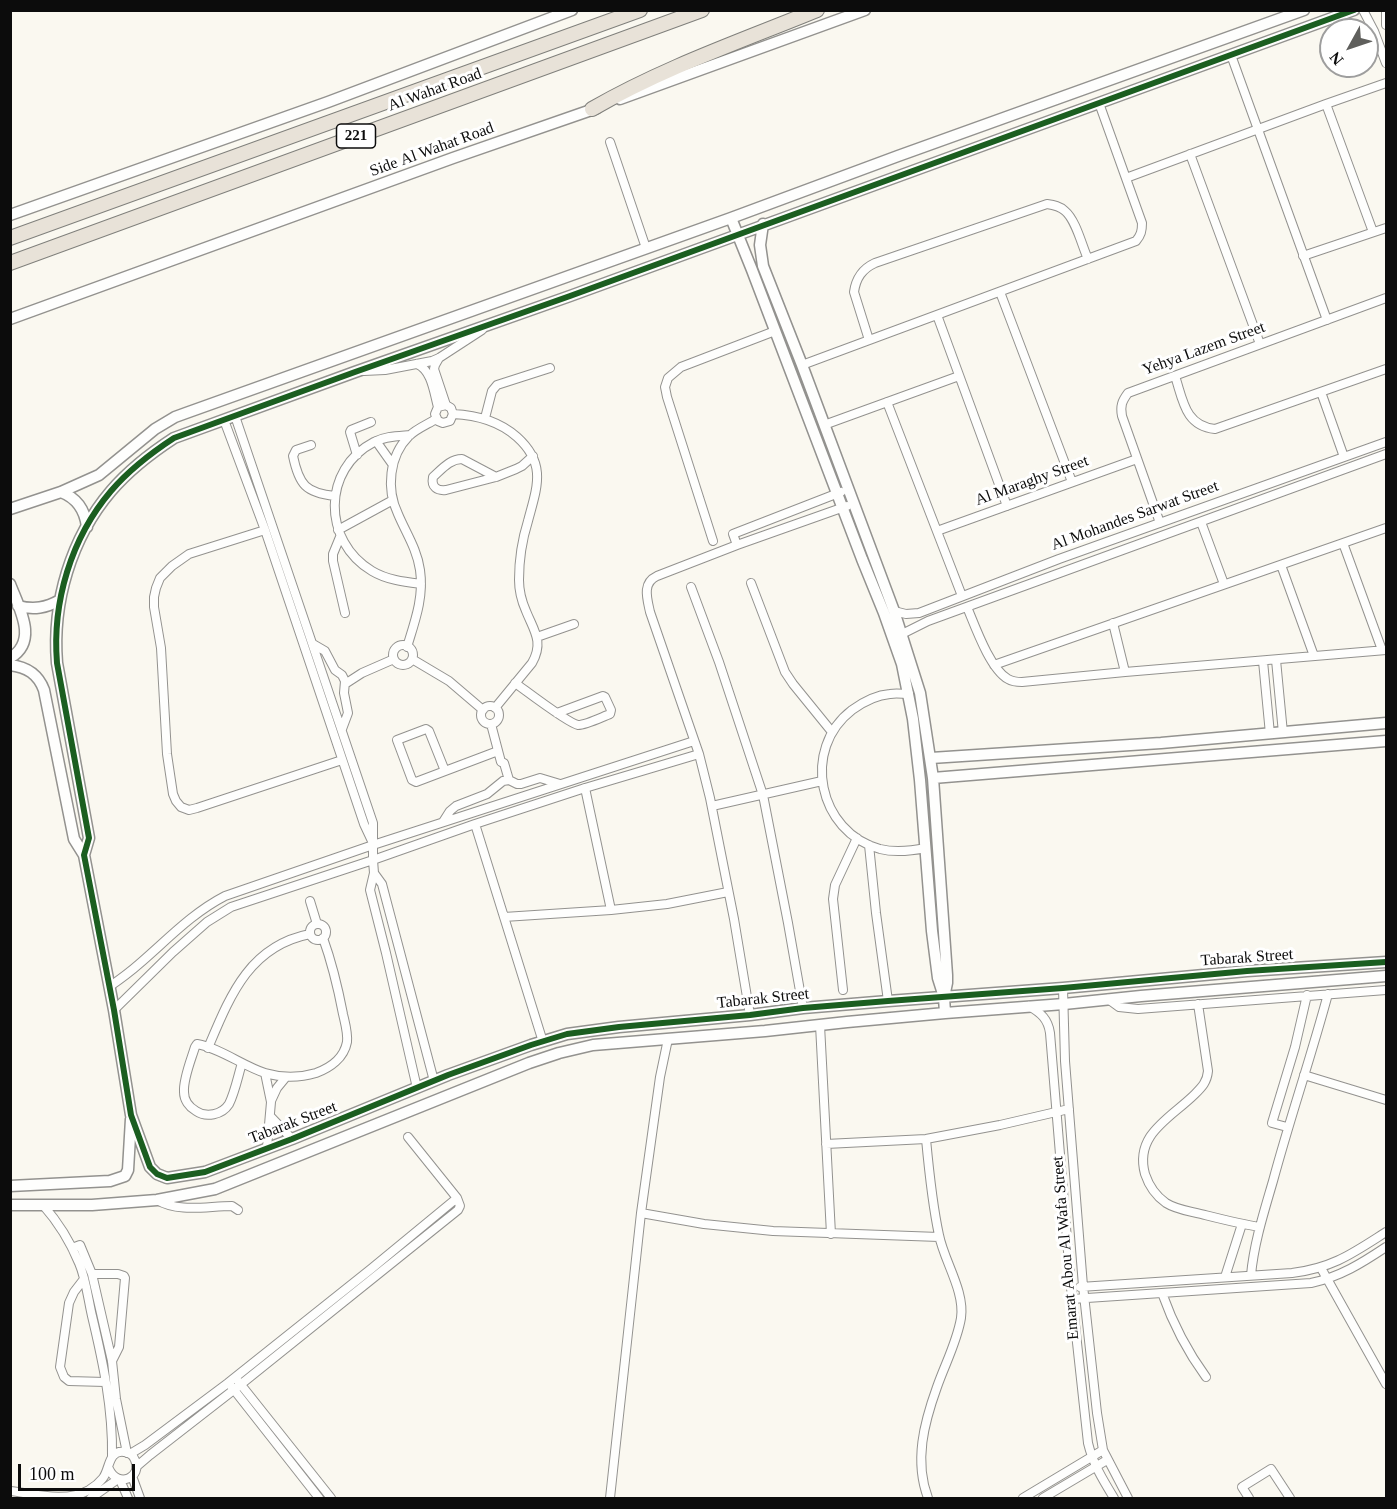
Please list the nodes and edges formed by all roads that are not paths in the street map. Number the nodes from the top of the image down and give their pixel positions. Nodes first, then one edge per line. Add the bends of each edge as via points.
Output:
1 (572, 10) edge
2 (640, 10) edge
3 (702, 10) edge
4 (817, 10) edge
5 (865, 10) edge
6 (1304, 10) edge
7 (1354, 10) edge
8 (1386, 10) edge
9 (1386, 25) edge
10 (1379, 44) edge
11 (1231, 55) junction
12 (1386, 63) edge
13 (1386, 83) edge
14 (1099, 103) junction
15 (1326, 104) junction
16 (592, 110) junction
17 (1257, 129) junction
18 (610, 142) dead end
19 (1190, 154) junction
20 (898, 156) junction
21 (905, 174) junction
22 (1126, 178) junction
23 (10, 215) edge
24 (731, 218) junction
25 (763, 224) junction
26 (1386, 228) edge
27 (1373, 232) junction
28 (737, 234) junction
29 (10, 238) edge
30 (646, 248) junction
31 (1303, 256) junction
32 (1088, 259) junction
33 (10, 263) edge
34 (569, 276) junction
35 (1000, 292) junction
36 (576, 293) junction
37 (1386, 298) edge
38 (937, 315) junction
39 (10, 319) edge
40 (1327, 320) junction
41 (492, 322) junction
42 (775, 332) junction
43 (869, 340) junction
44 (1260, 344) junction
45 (439, 358) junction
46 (417, 364) junction
47 (802, 364) junction
48 (550, 368) dead end
49 (1386, 369) edge
50 (355, 372) junction
51 (959, 376) junction
52 (1175, 376) junction
53 (1321, 392) junction
54 (887, 402) junction
55 (442, 406) junction
56 (453, 414) junction
57 (229, 418) junction
58 (485, 418) junction
59 (436, 419) junction
60 (371, 422) dead end
61 (824, 425) junction
62 (410, 435) junction
63 (376, 441) junction
64 (1386, 442) edge
65 (311, 445) dead end
66 (1386, 454) edge
67 (357, 455) junction
68 (533, 456) junction
69 (1344, 457) junction
70 (118, 459) junction
71 (1137, 459) junction
72 (393, 465) junction
73 (130, 471) junction
74 (496, 477) junction
75 (1072, 482) junction
76 (849, 490) junction
77 (61, 492) junction
78 (837, 494) junction
79 (335, 496) junction
80 (263, 499) junction
81 (393, 500) junction
82 (254, 502) junction
83 (854, 504) junction
84 (1007, 506) junction
85 (12, 508) edge
86 (842, 508) junction
87 (1176, 517) junction
88 (1201, 522) junction
89 (1160, 523) junction
90 (87, 527) junction
91 (1386, 528) edge
92 (1180, 529) junction
93 (265, 530) junction
94 (937, 531) junction
95 (339, 534) junction
96 (713, 541) dead end
97 (1343, 543) junction
98 (737, 545) junction
99 (1281, 565) junction
100 (751, 583) dead end
101 (10, 584) edge
102 (421, 584) junction
103 (1224, 584) junction
104 (691, 587) dead end
105 (962, 596) junction
106 (60, 600) junction
107 (18, 606) junction
108 (967, 607) junction
109 (894, 611) junction
110 (919, 613) junction
111 (345, 614) dead end
112 (1113, 623) junction
113 (574, 624) dead end
114 (922, 624) junction
115 (898, 636) junction
116 (537, 637) junction
117 (313, 644) junction
118 (407, 647) junction
119 (1384, 650) edge
120 (1314, 656) junction
121 (10, 658) edge
122 (393, 659) junction
123 (412, 659) junction
124 (1276, 660) junction
125 (1263, 661) junction
126 (10, 665) edge
127 (994, 665) junction
128 (1125, 672) junction
129 (362, 674) junction
130 (342, 675) junction
131 (515, 683) junction
132 (345, 684) junction
133 (909, 694) junction
134 (495, 708) junction
135 (483, 710) junction
136 (557, 713) junction
137 (491, 724) junction
138 (1383, 724) edge
139 (342, 729) junction
140 (832, 732) junction
141 (1283, 733) junction
142 (1270, 734) junction
143 (694, 741) junction
144 (1383, 741) edge
145 (498, 751) junction
146 (699, 754) junction
147 (931, 758) junction
148 (342, 759) junction
149 (501, 762) junction
150 (445, 771) junction
151 (933, 778) junction
152 (509, 780) junction
153 (822, 781) junction
154 (498, 784) junction
155 (560, 784) junction
156 (585, 788) junction
157 (763, 795) junction
158 (712, 806) junction
159 (489, 807) junction
160 (493, 819) junction
161 (714, 821) junction
162 (443, 822) junction
163 (704, 822) dead end
164 (475, 824) junction
165 (857, 838) junction
166 (374, 845) junction
167 (869, 845) junction
168 (926, 848) junction
169 (84, 855) junction
170 (373, 861) junction
171 (374, 873) junction
172 (728, 892) junction
173 (310, 901) dead end
174 (611, 909) junction
175 (504, 917) junction
176 (317, 924) junction
177 (310, 934) junction
178 (323, 938) junction
179 (399, 949) junction
180 (386, 953) junction
181 (1386, 962) edge
182 (1386, 976) edge
183 (109, 987) junction
184 (1063, 988) junction
185 (843, 990) dead end
186 (1386, 990) edge
187 (1328, 994) junction
188 (1307, 995) junction
189 (944, 998) junction
190 (1107, 999) junction
191 (888, 1001) junction
192 (1064, 1004) junction
193 (1198, 1004) junction
194 (845, 1005) junction
195 (1029, 1006) junction
196 (803, 1008) junction
197 (114, 1010) junction
198 (945, 1013) junction
199 (750, 1015) junction
200 (847, 1022) junction
201 (820, 1025) junction
202 (668, 1039) junction
203 (543, 1042) junction
204 (208, 1048) junction
205 (516, 1051) junction
206 (242, 1063) junction
207 (521, 1067) junction
208 (265, 1073) junction
209 (448, 1075) junction
210 (1304, 1075) junction
211 (286, 1077) junction
212 (434, 1081) junction
213 (417, 1088) junction
214 (455, 1093) junction
215 (1280, 1099) junction
216 (1386, 1100) edge
217 (271, 1102) junction
218 (1294, 1104) junction
219 (1069, 1109) junction
220 (1056, 1112) junction
221 (131, 1115) junction
222 (351, 1115) junction
223 (270, 1117) junction
224 (1287, 1127) junction
225 (357, 1131) junction
226 (408, 1137) dead end
227 (292, 1139) junction
228 (926, 1139) junction
229 (826, 1144) junction
230 (267, 1147) junction
231 (10, 1186) edge
232 (157, 1200) junction
233 (10, 1205) edge
234 (42, 1205) junction
235 (238, 1210) dead end
236 (641, 1213) junction
237 (1242, 1224) junction
238 (1260, 1227) junction
239 (1386, 1232) edge
240 (831, 1234) junction
241 (939, 1237) junction
242 (76, 1246) junction
243 (1386, 1247) edge
244 (1321, 1268) junction
245 (92, 1274) junction
246 (1251, 1275) junction
247 (1225, 1277) junction
248 (84, 1279) junction
249 (1326, 1280) junction
250 (1083, 1286) junction
251 (1071, 1288) junction
252 (1162, 1293) junction
253 (1084, 1298) junction
254 (1072, 1299) junction
255 (112, 1361) junction
256 (1206, 1377) dead end
257 (105, 1382) junction
258 (234, 1384) junction
259 (1386, 1384) edge
260 (1103, 1450) junction
261 (129, 1453) junction
262 (112, 1456) junction
263 (1091, 1457) junction
264 (1107, 1460) junction
265 (1095, 1466) junction
266 (136, 1467) junction
267 (109, 1469) junction
268 (1068, 1472) junction
269 (132, 1476) junction
270 (119, 1479) junction
271 (1073, 1480) junction
272 (10, 1491) edge
273 (91, 1498) edge
274 (128, 1498) edge
275 (140, 1498) edge
276 (319, 1498) edge
277 (331, 1498) edge
278 (613, 1498) edge
279 (928, 1498) edge
280 (1023, 1498) edge
281 (1043, 1498) edge
282 (1114, 1498) edge
283 (1128, 1498) edge
284 (1249, 1498) edge
285 (1290, 1498) edge

1 - 23 street
2 - 29 highway, Al Wahat Road / 221
3 - 33 highway, Al Wahat Road / 221
4 - 16 highway via 653,77
5 - 16 street, Side Al Wahat Road
6 - 20 street
7 - 11 street
8 - 9 street
10 - 12 street
11 - 14 street
11 - 17 street
13 - 15 street
14 - 21 street
14 - 22 street
15 - 17 street
15 - 27 street
16 - 39 street, Side Al Wahat Road
17 - 19 street
17 - 31 street
18 - 30 street
19 - 22 street
19 - 44 street
20 - 21 street
20 - 24 street
21 - 25 street
22 - 32 street via 1142,223 1140,236 1130,244
24 - 28 street
24 - 30 street
25 - 28 street
25 - 47 street via 763,266
26 - 27 street
27 - 31 street
28 - 36 street
28 - 42 street
30 - 34 street
31 - 40 street
32 - 35 street
32 - 43 street via 1066,211 1047,204 875,263 862,271 854,292
34 - 36 street
34 - 70 street via 175,417
35 - 38 street
35 - 75 street
36 - 41 street
37 - 40 street, Yehya Lazem Street
38 - 43 street
38 - 51 street
40 - 44 street, Yehya Lazem Street
41 - 45 street
41 - 50 street
42 - 78 street
42 - 96 street via 681,367 668,378 665,387
43 - 47 street
44 - 52 street, Yehya Lazem Street
45 - 46 street
45 - 55 street via 435,369
46 - 50 street
46 - 55 street via 427,372
47 - 61 street
48 - 58 street via 497,386
49 - 53 street
50 - 57 street
51 - 54 street
51 - 84 street
52 - 53 street via 1191,417 1197,424 1215,429
52 - 71 street, Yehya Lazem Street via 1128,393 1123,400 1120,408
53 - 69 street
54 - 61 street
54 - 94 street
55 - 56 street via 451,408
55 - 59 street via 435,412
56 - 58 street
56 - 59 street via 448,422
57 - 73 street via 174,438
57 - 80 street
57 - 82 street
58 - 68 street via 513,433
59 - 62 street
60 - 67 street via 350,432
61 - 76 street
62 - 63 street
62 - 72 street
63 - 67 street
63 - 72 street
64 - 69 street, Al Mohandes Sarwat Street
65 - 79 street via 294,453 300,481 319,493
66 - 88 street, Al Mohandes Sarwat Street
67 - 79 street via 342,475
68 - 74 street via 522,466
68 - 116 street via 538,483 521,549 519,584
69 - 87 street, Al Mohandes Sarwat Street
70 - 73 street
70 - 77 street via 99,476
71 - 75 street, Al Maraghy Street
71 - 89 street, Yehya Lazem Street
72 - 81 street
73 - 90 street via 105,498
74 - 74 street via 442,490 435,488 432,481 457,459
75 - 84 street, Al Maraghy Street
76 - 78 street
76 - 83 street
77 - 85 street
77 - 90 street via 80,506
78 - 86 street
78 - 98 street via 733,534
79 - 95 street
80 - 82 street
80 - 117 street
81 - 95 street
81 - 102 street via 417,554
82 - 93 street
83 - 86 street
83 - 109 street
84 - 94 street, Al Maraghy Street
86 - 98 street
86 - 115 street
87 - 89 street, Al Mohandes Sarwat Street
87 - 92 street
88 - 92 street, Al Mohandes Sarwat Street
88 - 103 street
89 - 105 street, Al Mohandes Sarwat Street
90 - 106 street via 72,558
91 - 97 street
92 - 108 street, Al Mohandes Sarwat Street
93 - 148 street
93 - 148 street via 189,554 160,578 156,588 154,607 161,648 167,754 176,801 189,810 197,808
94 - 105 street
95 - 102 street via 348,550 372,571
95 - 111 street via 333,561
97 - 99 street
97 - 119 street
98 - 143 street via 657,576 647,586 650,612
99 - 103 street
99 - 120 street
100 - 140 street via 785,672
101 - 107 street
102 - 118 street
103 - 112 street
104 - 157 street
105 - 110 street, Al Mohandes Sarwat Street
106 - 107 street via 40,608
106 - 169 street via 57,663 89,838
107 - 121 street via 26,638
108 - 114 street, Al Mohandes Sarwat Street
108 - 127 street
109 - 110 street, Al Mohandes Sarwat Street
109 - 115 street
110 - 114 street
112 - 127 street
112 - 128 street
113 - 116 street
114 - 115 street, Al Mohandes Sarwat Street
115 - 133 street
115 - 147 street via 920,693
116 - 131 street via 536,656
117 - 130 street via 325,651
117 - 139 street
118 - 122 street via 397,647
118 - 123 street
119 - 120 street
120 - 124 street
122 - 123 street via 402,665
122 - 129 street
123 - 135 street via 449,681
124 - 125 street
124 - 141 street
125 - 128 street
125 - 142 street
126 - 169 street via 32,672 44,690 74,839
127 - 128 street via 1006,678 1022,682
129 - 130 street
129 - 132 street
130 - 132 street
131 - 134 street
131 - 136 street
132 - 139 street via 348,713
133 - 140 street via 873,698 848,713
133 - 168 street
134 - 135 street
134 - 137 street via 498,719
135 - 137 street via 482,720
136 - 136 street via 578,725 611,711 603,696
137 - 145 street
138 - 141 street
138 - 144 street
139 - 166 street via 373,823
140 - 153 street via 824,752
141 - 142 street
142 - 147 street
143 - 146 street
143 - 155 street
144 - 151 street
145 - 149 street
145 - 150 street
146 - 156 street
146 - 158 street
147 - 151 street
148 - 166 street
149 - 152 street
149 - 154 street
150 - 150 street via 414,782 397,740 426,729
151 - 189 street via 947,975
152 - 154 street
152 - 155 street via 521,784 542,778
153 - 157 street
153 - 165 street via 834,815
154 - 162 street via 487,794 456,806
155 - 159 street
156 - 160 street
156 - 174 street
157 - 158 street
157 - 196 street
158 - 161 street
159 - 160 street
159 - 162 street
160 - 164 street
161 - 163 street
161 - 172 street
162 - 166 street
164 - 170 street
164 - 175 street
165 - 167 street
165 - 185 street via 835,885 833,899
166 - 170 street
166 - 183 street via 210,904
167 - 168 street via 903,852
167 - 191 street
168 - 189 street via 938,978
169 - 183 street
170 - 171 street
170 - 197 street via 223,911 173,952
171 - 179 street via 382,884
171 - 180 street via 370,890
172 - 174 street via 667,904
172 - 199 street
173 - 176 street
174 - 175 street
175 - 203 street
176 - 177 street
176 - 178 street via 325,928
177 - 178 street via 317,940
177 - 204 street via 277,945 250,968 230,999
178 - 211 street via 339,990 347,1041 338,1060 329,1067 308,1075
179 - 180 street
179 - 212 street
180 - 213 street
181 - 184 street, Tabarak Street
182 - 190 street, Tabarak Street
183 - 197 street
184 - 189 street, Tabarak Street
184 - 192 street, Emarat Abou Al Wafa Street
186 - 187 street
187 - 188 street
187 - 210 street
188 - 193 street
188 - 215 street
189 - 191 street, Tabarak Street
189 - 198 street
190 - 192 street, Tabarak Street
190 - 193 street via 1125,1009
191 - 194 street, Tabarak Street
192 - 195 street, Tabarak Street
192 - 219 street, Emarat Abou Al Wafa Street
193 - 237 street via 1208,1078 1149,1137 1143,1167 1155,1193 1167,1203
194 - 196 street, Tabarak Street
194 - 200 street
195 - 198 street, Tabarak Street
195 - 220 street, Emarat Abou Al Wafa Street via 1044,1016 1048,1024
196 - 199 street, Tabarak Street
197 - 221 street
198 - 200 street, Tabarak Street
199 - 203 street, Tabarak Street via 619,1027
200 - 201 street, Tabarak Street
201 - 202 street, Tabarak Street
201 - 229 street
202 - 207 street, Tabarak Street via 593,1046
202 - 236 street
203 - 205 street, Tabarak Street
204 - 206 street
204 - 206 street via 196,1045 184,1086 187,1104 194,1111 212,1115 221,1112 228,1105
205 - 207 street
205 - 209 street, Tabarak Street
206 - 208 street
207 - 214 street, Tabarak Street
208 - 211 street
208 - 217 street
209 - 212 street, Tabarak Street
209 - 214 street
210 - 216 street
210 - 218 street
211 - 217 street
212 - 213 street, Tabarak Street
213 - 222 street, Tabarak Street
214 - 225 street, Tabarak Street
215 - 218 street
215 - 224 street via 1272,1123
217 - 223 street
218 - 224 street
219 - 220 street
219 - 250 street, Emarat Abou Al Wafa Street
220 - 228 street
220 - 251 street, Emarat Abou Al Wafa Street
221 - 230 street, Tabarak Street via 150,1167 167,1178 205,1172
221 - 231 street via 128,1170 124,1176 110,1181
222 - 225 street
222 - 227 street, Tabarak Street
223 - 227 street
223 - 230 street
224 - 238 street
225 - 232 street, Tabarak Street via 215,1189
226 - 258 street via 460,1206
227 - 230 street, Tabarak Street
228 - 229 street
228 - 241 street
229 - 240 street
232 - 234 street, Tabarak Street
232 - 235 street via 171,1206 232,1206
233 - 234 street, Tabarak Street
234 - 242 street
236 - 240 street via 704,1224
236 - 278 street
237 - 238 street
237 - 247 street
238 - 246 street
239 - 244 street
240 - 241 street
241 - 279 street via 962,1310 921,1441 922,1477
242 - 245 street
242 - 248 street
243 - 249 street via 1349,1271
244 - 246 street
244 - 249 street
245 - 255 street
245 - 255 street via 121,1274 125,1278 119,1347
246 - 247 street
247 - 250 street
248 - 257 street
248 - 257 street via 69,1303 60,1368 69,1381
249 - 252 street
249 - 259 street
250 - 251 street
250 - 253 street, Emarat Abou Al Wafa Street
251 - 254 street, Emarat Abou Al Wafa Street
252 - 253 street
252 - 256 street via 1176,1328
253 - 254 street
253 - 260 street, Emarat Abou Al Wafa Street
254 - 263 street, Emarat Abou Al Wafa Street
255 - 261 street
257 - 262 street
258 - 261 street
258 - 266 street
258 - 276 street
258 - 277 street
260 - 263 street
260 - 264 street, Emarat Abou Al Wafa Street
261 - 262 street
261 - 266 street
262 - 267 street
263 - 265 street, Emarat Abou Al Wafa Street
263 - 268 street
264 - 265 street
264 - 283 street, Emarat Abou Al Wafa Street
265 - 271 street
265 - 282 street, Emarat Abou Al Wafa Street
266 - 269 street
267 - 270 street
267 - 272 street via 96,1485 78,1495
268 - 271 street
268 - 280 street
269 - 270 street
269 - 275 street
270 - 273 street
270 - 274 street
271 - 281 street
284 - 285 street via 1242,1487 1271,1469

